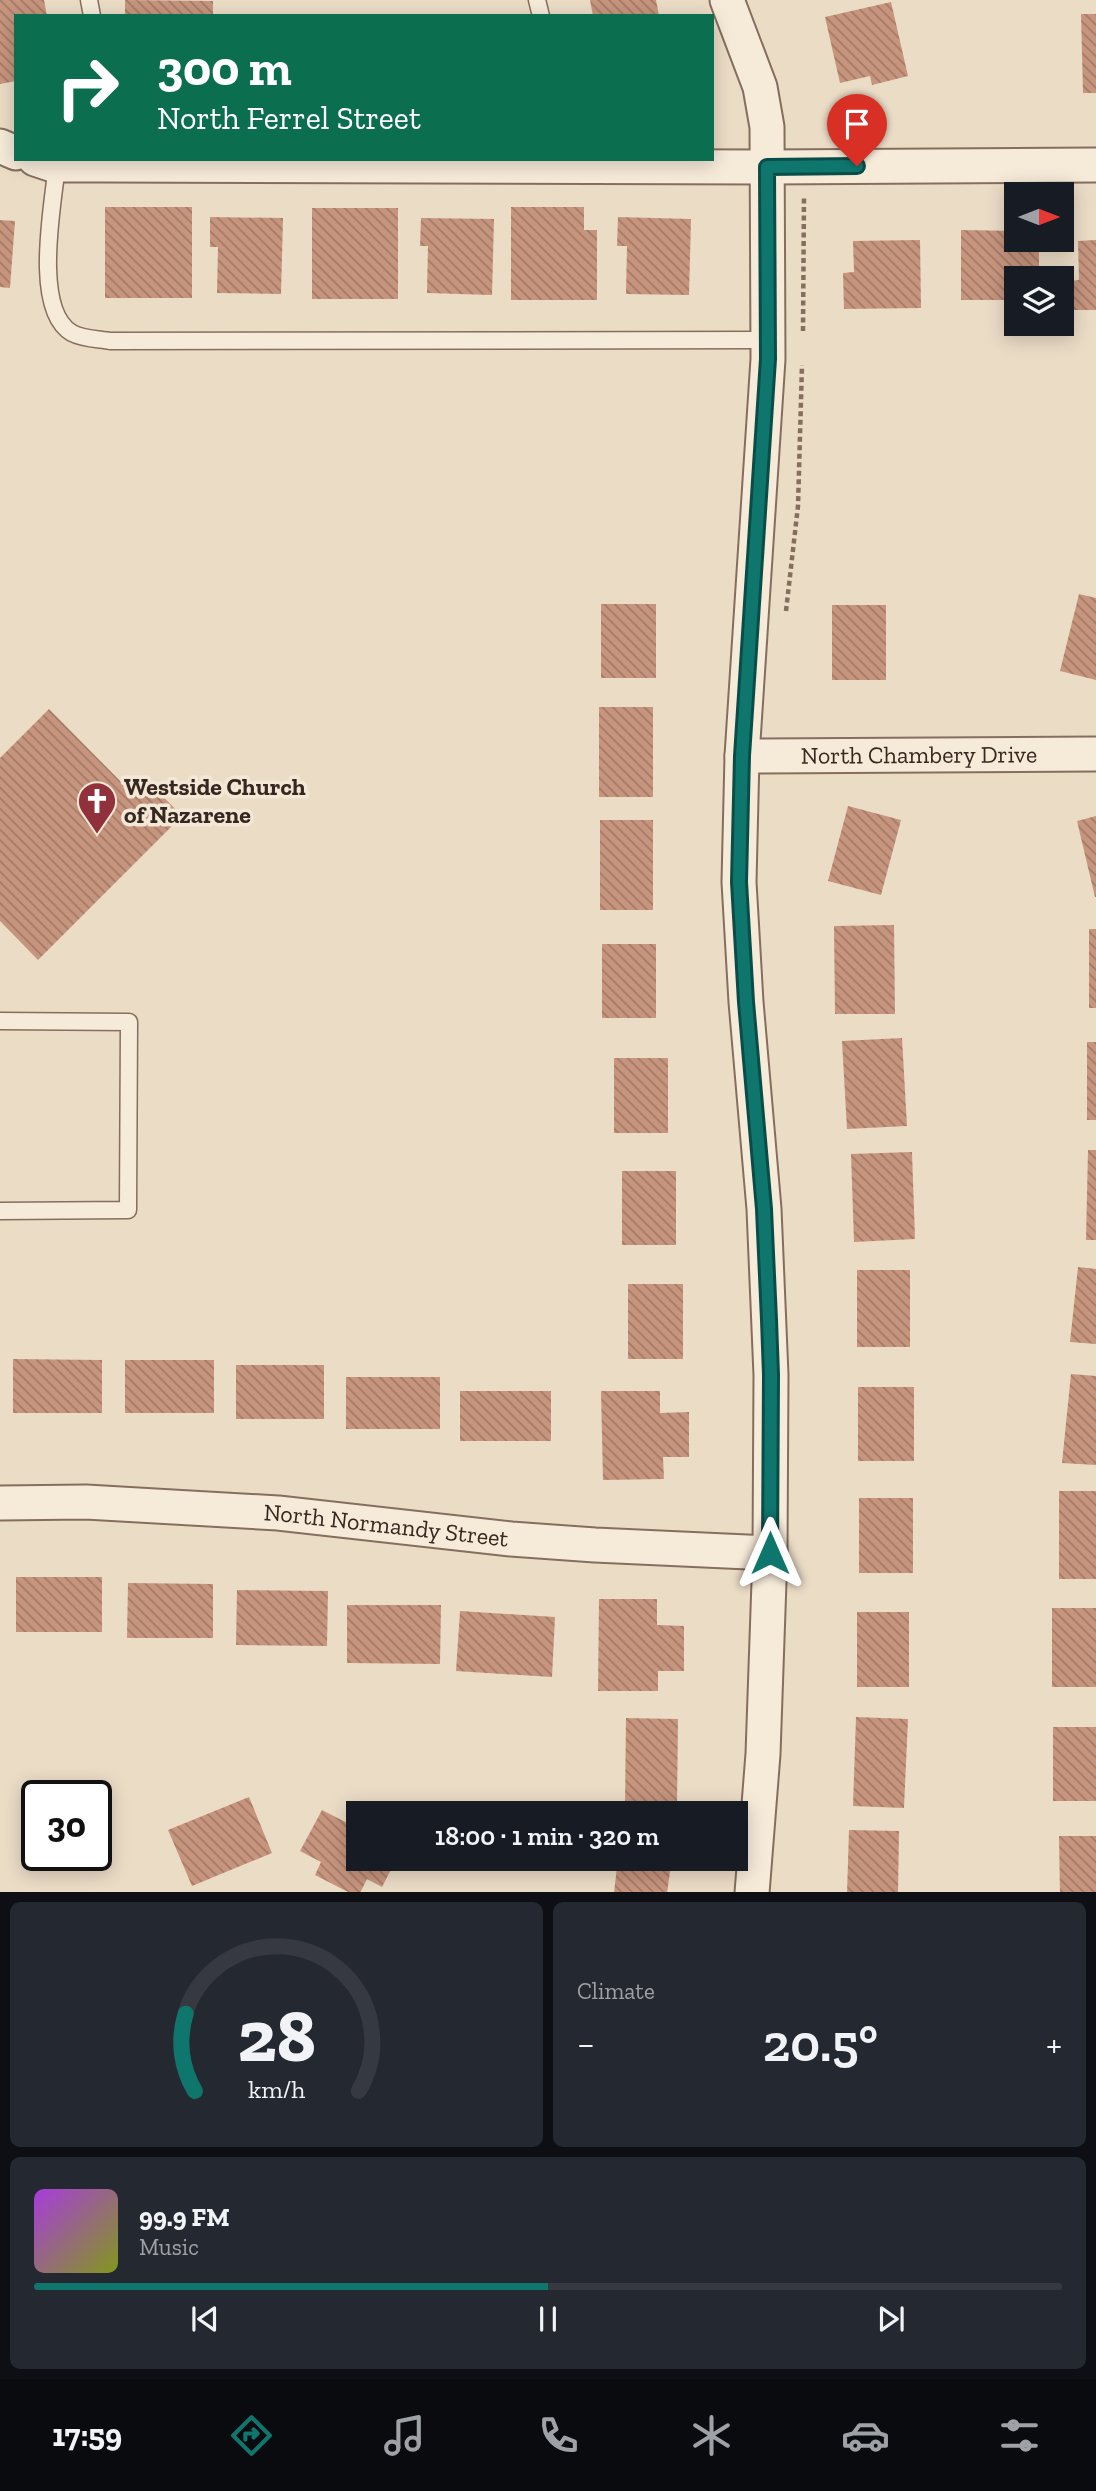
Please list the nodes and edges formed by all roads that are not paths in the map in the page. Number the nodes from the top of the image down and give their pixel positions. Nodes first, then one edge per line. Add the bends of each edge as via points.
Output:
1 (727, 0) edge
2 (46, 162) edge
3 (103, 162) edge
4 (566, 163) edge
5 (1096, 165) edge
6 (767, 167) junction
7 (768, 340) junction
8 (1096, 754) edge
9 (742, 756) junction
10 (0, 1021) edge
11 (0, 1211) edge
12 (0, 1503) edge
13 (770, 1553) junction
14 (752, 1892) edge

1 - 6 street via 760,87
2 - 3 street
2 - 7 lane via 52,306 72,333 89,338
3 - 4 street
4 - 6 street
5 - 6 street
6 - 7 street
7 - 9 street
8 - 9 street, North Chambery Drive
9 - 13 street via 739,882 764,1209 771,1375
10 - 11 lane via 129,1022 128,1210
12 - 13 street, North Normandy Street via 86,1502 278,1513 511,1539
13 - 14 street via 763,1754

